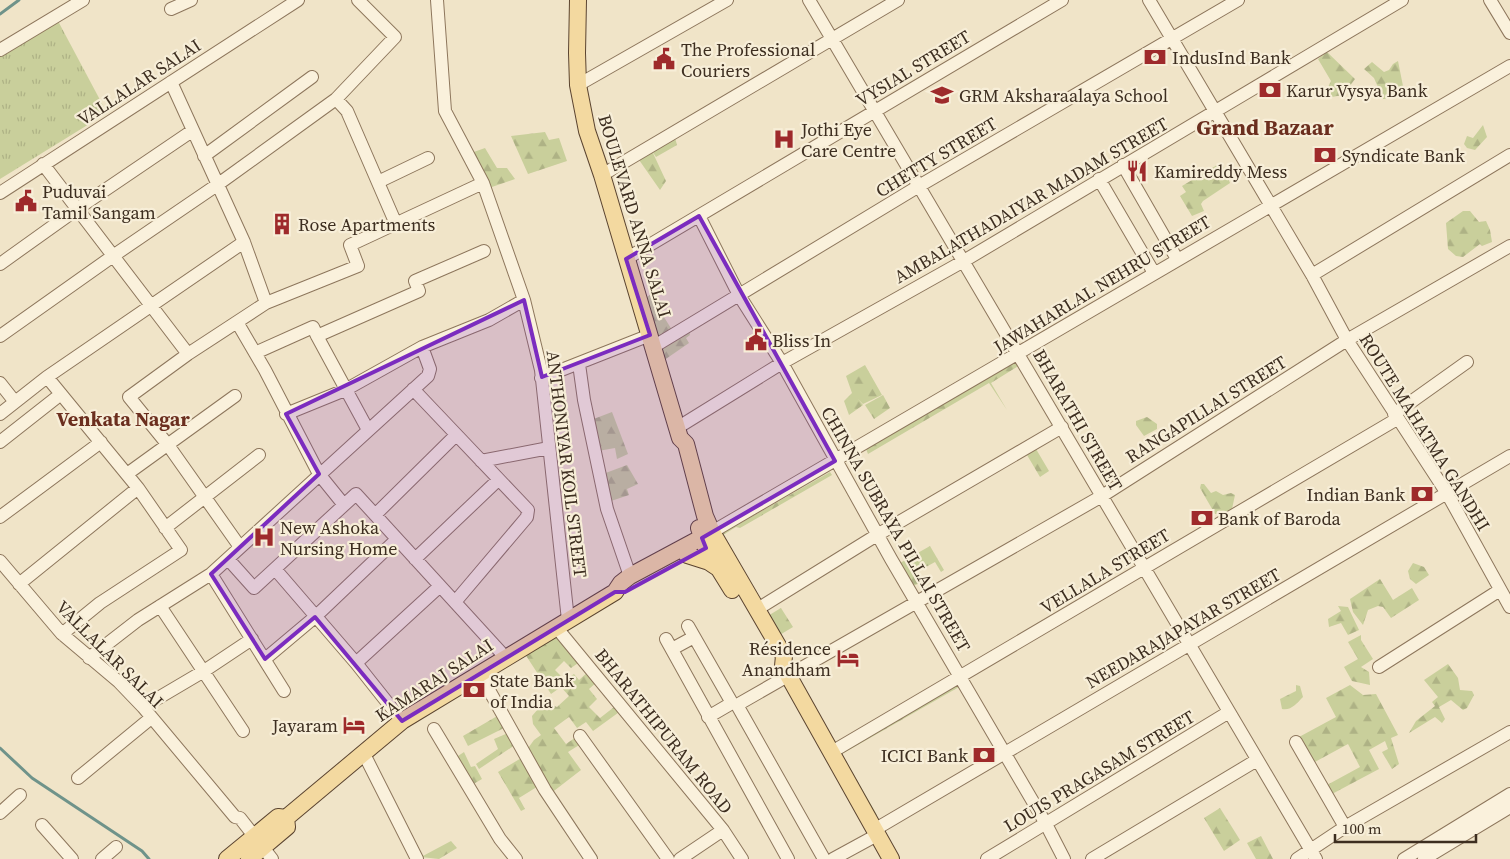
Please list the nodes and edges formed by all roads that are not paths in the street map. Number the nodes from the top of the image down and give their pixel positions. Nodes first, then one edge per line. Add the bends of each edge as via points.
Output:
1 (83, 0) edge
2 (191, 0) edge
3 (298, 0) edge
4 (358, 0) edge
5 (437, 0) edge
6 (578, 0) edge
7 (727, 0) edge
8 (809, 0) edge
9 (898, 0) edge
10 (1062, 0) edge
11 (1149, 0) edge
12 (1238, 0) edge
13 (1402, 0) edge
14 (1490, 0) edge
15 (171, 9) dead end
16 (1510, 33) edge
17 (832, 39) junction
18 (1172, 39) junction
19 (0, 50) edge
20 (1510, 66) edge
21 (312, 77) dead end
22 (171, 82) junction
23 (578, 85) junction
24 (336, 99) junction
25 (874, 111) junction
26 (1215, 113) junction
27 (192, 131) junction
28 (1510, 154) edge
29 (204, 156) junction
30 (428, 158) dead end
31 (43, 164) junction
32 (1123, 165) junction
33 (602, 175) junction
34 (1099, 179) junction
35 (378, 182) junction
36 (483, 183) junction
37 (218, 185) junction
38 (919, 186) junction
39 (0, 193) edge
40 (1269, 205) junction
41 (77, 209) junction
42 (699, 216) junction
43 (396, 224) junction
44 (244, 242) junction
45 (1510, 246) edge
46 (484, 251) dead end
47 (113, 256) junction
48 (626, 259) junction
49 (1177, 259) junction
50 (962, 262) junction
51 (0, 264) edge
52 (1154, 273) junction
53 (1312, 275) junction
54 (740, 295) junction
55 (524, 300) junction
56 (266, 303) junction
57 (152, 306) junction
58 (237, 322) junction
59 (0, 336) edge
60 (317, 336) junction
61 (1347, 340) junction
62 (651, 341) junction
63 (422, 346) junction
64 (255, 353) junction
65 (1019, 353) junction
66 (188, 354) junction
67 (1467, 362) dead end
68 (782, 363) junction
69 (579, 364) junction
70 (47, 377) junction
71 (542, 378) junction
72 (0, 383) edge
73 (413, 389) junction
74 (345, 390) junction
75 (61, 394) junction
76 (235, 396) dead end
77 (15, 402) junction
78 (0, 414) edge
79 (286, 414) junction
80 (1396, 416) junction
81 (1062, 427) junction
82 (368, 430) junction
83 (678, 433) junction
84 (456, 435) junction
85 (0, 442) edge
86 (100, 442) junction
87 (168, 445) junction
88 (549, 448) junction
89 (259, 455) dead end
90 (1510, 456) edge
91 (481, 461) junction
92 (835, 461) junction
93 (127, 474) junction
94 (319, 474) junction
95 (498, 480) junction
96 (138, 488) junction
97 (1448, 495) junction
98 (1102, 496) junction
99 (205, 498) junction
100 (344, 505) junction
101 (375, 515) junction
102 (0, 516) edge
103 (166, 528) junction
104 (877, 535) junction
105 (397, 539) junction
106 (709, 540) junction
107 (240, 547) junction
108 (687, 555) junction
109 (228, 558) junction
110 (415, 559) junction
111 (0, 561) edge
112 (1144, 568) junction
113 (275, 569) junction
114 (719, 569) junction
115 (211, 574) junction
116 (630, 576) junction
117 (19, 584) junction
118 (440, 586) junction
119 (1500, 590) junction
120 (615, 592) junction
121 (455, 602) junction
122 (916, 603) junction
123 (160, 606) junction
124 (1510, 607) edge
125 (756, 610) junction
126 (315, 617) junction
127 (562, 624) junction
128 (688, 626) dead end
129 (62, 634) junction
130 (694, 638) junction
131 (252, 639) junction
132 (1189, 644) junction
133 (89, 658) junction
134 (265, 658) junction
135 (506, 658) junction
136 (356, 663) junction
137 (1379, 667) dead end
138 (786, 670) junction
139 (204, 671) junction
140 (480, 674) junction
141 (960, 676) junction
142 (284, 691) dead end
143 (734, 704) junction
144 (1229, 712) junction
145 (147, 713) junction
146 (708, 716) junction
147 (402, 721) junction
148 (434, 729) dead end
149 (243, 731) dead end
150 (1510, 732) edge
151 (580, 736) dead end
152 (1296, 742) dead end
153 (362, 752) junction
154 (830, 753) junction
155 (1004, 754) junction
156 (1257, 760) junction
157 (78, 778) dead end
158 (1510, 794) edge
159 (20, 795) dead end
160 (1510, 807) edge
161 (0, 814) edge
162 (1046, 824) junction
163 (42, 825) dead end
164 (1346, 827) junction
165 (723, 830) junction
166 (876, 832) junction
167 (116, 847) dead end
168 (258, 849) edge
169 (1314, 855) edge
170 (72, 859) edge
171 (102, 859) edge
172 (227, 859) edge
173 (417, 859) edge
174 (516, 859) edge
175 (591, 859) edge
176 (668, 859) edge
177 (680, 859) edge
178 (742, 859) edge
179 (788, 859) edge
180 (824, 859) edge
181 (833, 859) edge
182 (891, 859) edge
183 (988, 859) edge
184 (1064, 859) edge
185 (1092, 859) edge
186 (1297, 859) edge
187 (1404, 859) edge
188 (1424, 859) edge

1 - 19 street
2 - 15 street
3 - 22 street, VALLALAR SALAI
4 - 24 street via 395,37
5 - 36 street, ANTHONIYAR KOIL STREET via 445,111
6 - 23 main road, BOULEVARD ANNA SALAI
7 - 23 street
8 - 17 street, BHARATHI STREET
9 - 17 street
10 - 25 street, VYSIAL STREET
11 - 18 street
12 - 18 street, CHETTY STREET
13 - 26 street, AMBALATHADAIYAR MADAM STREET
14 - 16 street
17 - 25 street, BHARATHI STREET
17 - 33 street
18 - 26 street
18 - 38 street, CHETTY STREET
20 - 40 street, JAWAHARLAL NEHRU STREET
21 - 29 street
22 - 27 street
22 - 31 street, VALLALAR SALAI
23 - 33 main road, BOULEVARD ANNA SALAI via 587,131
24 - 35 street via 347,111
24 - 37 street
25 - 38 street, BHARATHI STREET
25 - 42 street, VYSIAL STREET
26 - 32 street, AMBALATHADAIYAR MADAM STREET
26 - 40 street, ROUTE MAHATMA GANDHI
27 - 29 street
27 - 41 street
28 - 53 street
29 - 37 street
30 - 35 street
31 - 39 street, VALLALAR SALAI
31 - 41 street
32 - 34 street, AMBALATHADAIYAR MADAM STREET
32 - 49 street
33 - 48 main road, BOULEVARD ANNA SALAI
34 - 50 street, AMBALATHADAIYAR MADAM STREET
34 - 52 street
35 - 43 street
36 - 43 street
36 - 55 street, ANTHONIYAR KOIL STREET
37 - 44 street
37 - 47 street
38 - 50 street, BHARATHI STREET
38 - 54 street, CHETTY STREET
40 - 49 street, JAWAHARLAL NEHRU STREET
40 - 53 street, ROUTE MAHATMA GANDHI
41 - 47 street
41 - 51 street
42 - 48 street, VYSIAL STREET
42 - 54 street, CHINNA SUBRAYA PILLAI STREET
43 - 56 street via 350,245 358,266
44 - 56 street
44 - 57 street
45 - 61 street, RANGAPILLAI STREET
46 - 60 street via 415,281 419,291
47 - 57 street
47 - 59 street
48 - 62 main road, BOULEVARD ANNA SALAI
49 - 52 street, JAWAHARLAL NEHRU STREET
50 - 65 street, BHARATHI STREET
50 - 68 street, AMBALATHADAIYAR MADAM STREET
52 - 65 street, JAWAHARLAL NEHRU STREET
53 - 61 street, ROUTE MAHATMA GANDHI
54 - 62 street, CHETTY STREET
54 - 68 street, CHINNA SUBRAYA PILLAI STREET
55 - 63 street via 489,320
55 - 71 street, ANTHONIYAR KOIL STREET
56 - 58 street
57 - 66 street
57 - 70 street
58 - 64 street
58 - 66 street
60 - 64 street via 313,327
60 - 74 street
61 - 80 street, ROUTE MAHATMA GANDHI
61 - 98 street, RANGAPILLAI STREET
62 - 69 street, CHETTY STREET
62 - 83 main road, BOULEVARD ANNA SALAI
63 - 73 street via 430,372
63 - 74 street
64 - 79 street
65 - 81 street, BHARATHI STREET
65 - 92 street, JAWAHARLAL NEHRU STREET
66 - 87 street via 129,397
67 - 80 street, VELLALA STREET
68 - 83 street, AMBALATHADAIYAR MADAM STREET
68 - 92 street, CHINNA SUBRAYA PILLAI STREET
69 - 71 street, CHETTY STREET
69 - 116 street via 607,509
70 - 75 street
70 - 77 street
71 - 88 street, ANTHONIYAR KOIL STREET
72 - 77 street
73 - 82 street
73 - 84 street
74 - 79 street
74 - 82 street
75 - 85 street
75 - 86 street
76 - 87 street
77 - 78 street
79 - 94 street
80 - 97 street, ROUTE MAHATMA GANDHI
80 - 112 street, VELLALA STREET
81 - 98 street, BHARATHI STREET
81 - 104 street
82 - 94 street
83 - 106 main road, BOULEVARD ANNA SALAI via 686,444
84 - 91 street
84 - 101 street
86 - 93 street
86 - 102 street
87 - 93 street
87 - 99 street
88 - 91 street
88 - 127 street, ANTHONIYAR KOIL STREET
89 - 99 street
90 - 97 street, NEEDARAJAPAYAR STREET
91 - 95 street
92 - 104 street, CHINNA SUBRAYA PILLAI STREET
92 - 106 street, JAWAHARLAL NEHRU STREET
93 - 96 street
94 - 100 street
94 - 107 street
95 - 110 street
95 - 121 street via 526,507 527,517
96 - 103 street
96 - 117 street
97 - 119 street, ROUTE MAHATMA GANDHI
97 - 132 street, NEEDARAJAPAYAR STREET
98 - 112 street, BHARATHI STREET
98 - 122 street, RANGAPILLAI STREET
99 - 103 street
99 - 107 street
100 - 101 street via 356,494
100 - 113 street
101 - 105 street
103 - 129 street via 181,550 100,603
104 - 122 street, CHINNA SUBRAYA PILLAI STREET
104 - 125 street
105 - 110 street
105 - 126 street
106 - 108 main road, KAMARAJ SALAI
106 - 114 main road, BOULEVARD ANNA SALAI
106 - 116 main road, KAMARAJ SALAI via 684,546
106 - 125 main road, BOULEVARD ANNA SALAI
107 - 109 street
108 - 114 main road
108 - 120 main road, KAMARAJ SALAI via 625,592
109 - 113 street via 254,588
109 - 115 street
110 - 118 street
111 - 117 street, VALLALAR SALAI
112 - 132 street, BHARATHI STREET
112 - 141 street, VELLALA STREET
113 - 126 street
114 - 138 main road, BOULEVARD ANNA SALAI via 775,662
115 - 123 street
115 - 131 street
116 - 120 main road, KAMARAJ SALAI
117 - 129 street, VALLALAR SALAI
118 - 121 street
118 - 136 street
119 - 124 street, ROUTE MAHATMA GANDHI
119 - 137 street
120 - 127 main road, KAMARAJ SALAI
121 - 135 street
122 - 138 street, RANGAPILLAI STREET
122 - 141 street, CHINNA SUBRAYA PILLAI STREET
123 - 133 street
123 - 139 street
125 - 138 main road, BOULEVARD ANNA SALAI via 784,656
126 - 134 street
126 - 136 street
127 - 135 main road, KAMARAJ SALAI
127 - 165 street, BHARATHIPURAM ROAD
128 - 130 street
129 - 133 street, VALLALAR SALAI
130 - 143 street
130 - 146 street via 669,644
131 - 134 street
131 - 139 street
132 - 144 street, BHARATHI STREET
132 - 155 street, NEEDARAJAPAYAR STREET
133 - 145 street, VALLALAR SALAI via 119,682
134 - 142 street
135 - 140 main road, KAMARAJ SALAI
136 - 147 street
138 - 143 street, RANGAPILLAI STREET
138 - 154 main road, BOULEVARD ANNA SALAI
139 - 145 street
139 - 149 street
140 - 147 main road, KAMARAJ SALAI
140 - 175 street via 545,790
141 - 154 street, VELLALA STREET
141 - 155 street, CHINNA SUBRAYA PILLAI STREET
143 - 146 street, RANGAPILLAI STREET
143 - 180 street
144 - 156 street, BHARATHI STREET
144 - 162 street, LOUIS PRAGASAM STREET
145 - 157 street
145 - 168 street, VALLALAR SALAI
146 - 179 street
147 - 153 main road, KAMARAJ SALAI
148 - 174 street via 500,839
150 - 164 street
151 - 176 street
152 - 164 street
153 - 168 main road, KAMARAJ SALAI via 286,818 278,817
153 - 173 street
154 - 166 main road, BOULEVARD ANNA SALAI
155 - 162 street, CHINNA SUBRAYA PILLAI STREET
155 - 166 street, NEEDARAJAPAYAR STREET
156 - 169 street, BHARATHI STREET
156 - 185 street
158 - 187 street
159 - 161 street
160 - 188 street
162 - 183 street, LOUIS PRAGASAM STREET
162 - 184 street, CHINNA SUBRAYA PILLAI STREET
163 - 170 street
164 - 169 street
165 - 177 street
165 - 178 street, BHARATHIPURAM ROAD
166 - 181 street
166 - 182 main road, BOULEVARD ANNA SALAI
167 - 171 street
168 - 172 main road, KAMARAJ SALAI
169 - 186 street

